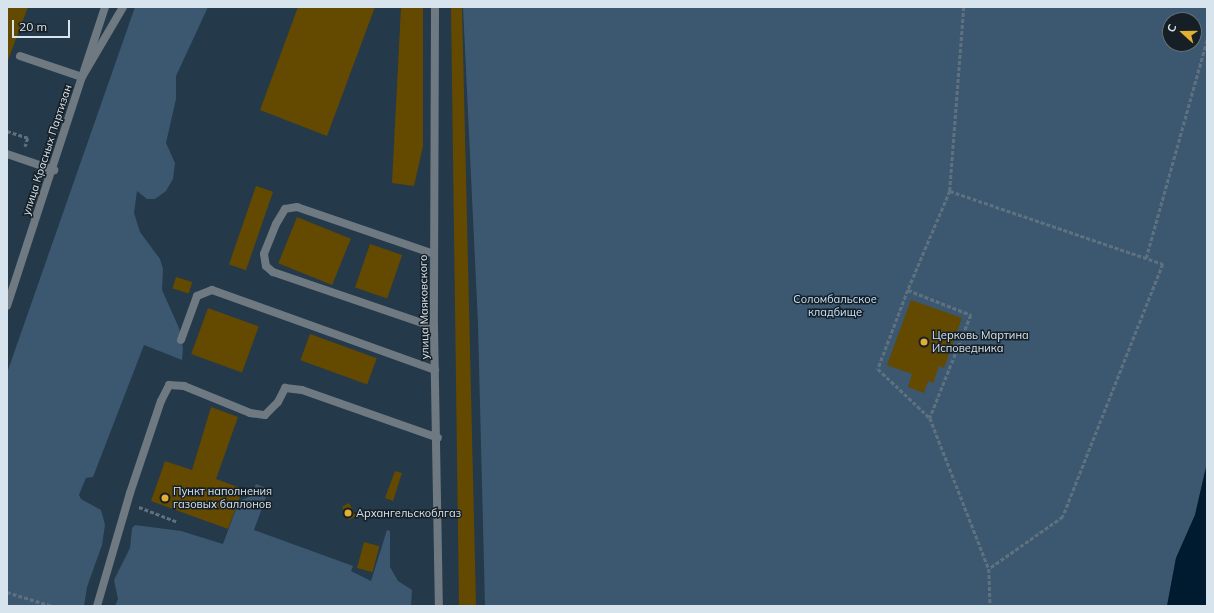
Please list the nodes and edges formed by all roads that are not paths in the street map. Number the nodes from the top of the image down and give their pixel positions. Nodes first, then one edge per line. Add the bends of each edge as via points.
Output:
1 (105, 7) edge
2 (123, 7) edge
3 (435, 7) edge
4 (20, 56) dead end
5 (82, 77) junction
6 (7, 154) edge
7 (54, 170) junction
8 (434, 254) junction
9 (7, 306) edge
10 (434, 327) junction
11 (180, 340) dead end
12 (436, 370) junction
13 (438, 438) junction
14 (97, 606) edge
15 (439, 606) edge

1 - 5 street
2 - 5 street, улица Красных Партизан
3 - 8 street, улица Маяковского
4 - 5 street
5 - 7 street, улица Красных Партизан
6 - 7 street
7 - 9 street, улица Красных Партизан
8 - 10 street, улица Маяковского
8 - 10 street via 297,207 285,209 264,254 266,266 274,272
10 - 12 street, улица Маяковского
11 - 12 street via 197,296 212,290
12 - 13 street, улица Маяковского
13 - 14 street via 302,390 285,388 278,402 265,415 250,413 184,386 169,385 161,401 130,493
13 - 15 street, улица Маяковского

